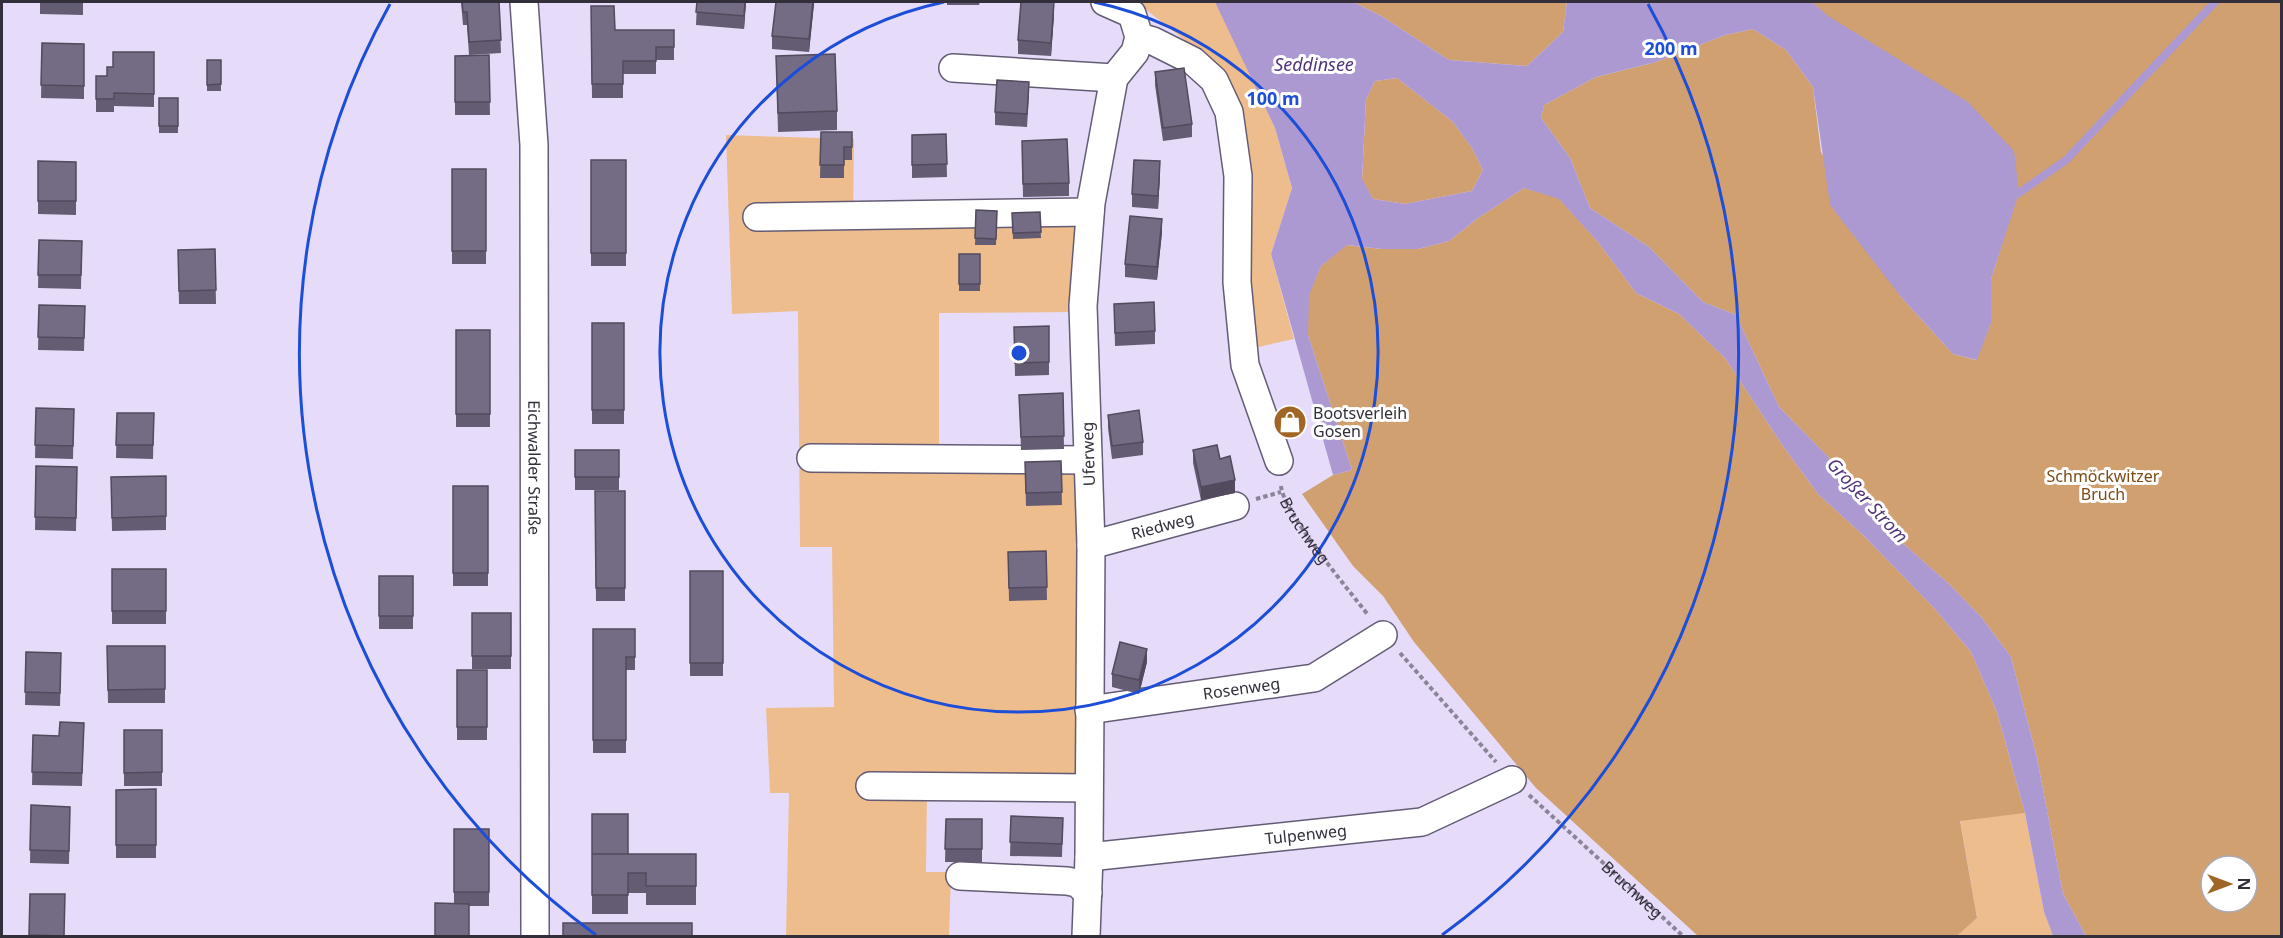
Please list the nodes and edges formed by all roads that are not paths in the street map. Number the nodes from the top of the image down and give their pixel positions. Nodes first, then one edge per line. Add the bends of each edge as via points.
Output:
1 (524, 2) edge
2 (1105, 2) edge
3 (1139, 37) junction
4 (953, 68) dead end
5 (1114, 78) junction
6 (1090, 212) junction
7 (757, 217) dead end
8 (811, 458) dead end
9 (1088, 460) junction
10 (1279, 461) road end
11 (1234, 506) dead end
12 (1091, 545) junction
13 (1383, 635) road end
14 (1089, 710) junction
15 (1512, 780) road end
16 (870, 786) dead end
17 (1089, 788) junction
18 (1089, 857) junction
19 (960, 876) dead end
20 (1088, 893) junction
21 (535, 936) edge
22 (1086, 936) edge

1 - 21 street, Eichwalder Straße via 534,145
2 - 3 street via 1132,14
3 - 5 street, Uferweg via 1135,52
3 - 10 street via 1193,61 1214,80 1229,112 1238,176 1237,282 1245,365
4 - 5 street
5 - 6 street, Uferweg
6 - 7 street
6 - 9 street, Uferweg via 1083,306
8 - 9 street
9 - 12 street, Uferweg
11 - 12 street, Riedweg
12 - 14 street, Uferweg
13 - 14 street, Rosenweg via 1314,678
14 - 17 street, Uferweg
15 - 18 street, Tulpenweg via 1422,822
16 - 17 street
17 - 18 street, Uferweg
18 - 20 street, Uferweg
19 - 20 street via 1067,881
20 - 22 street, Uferweg

